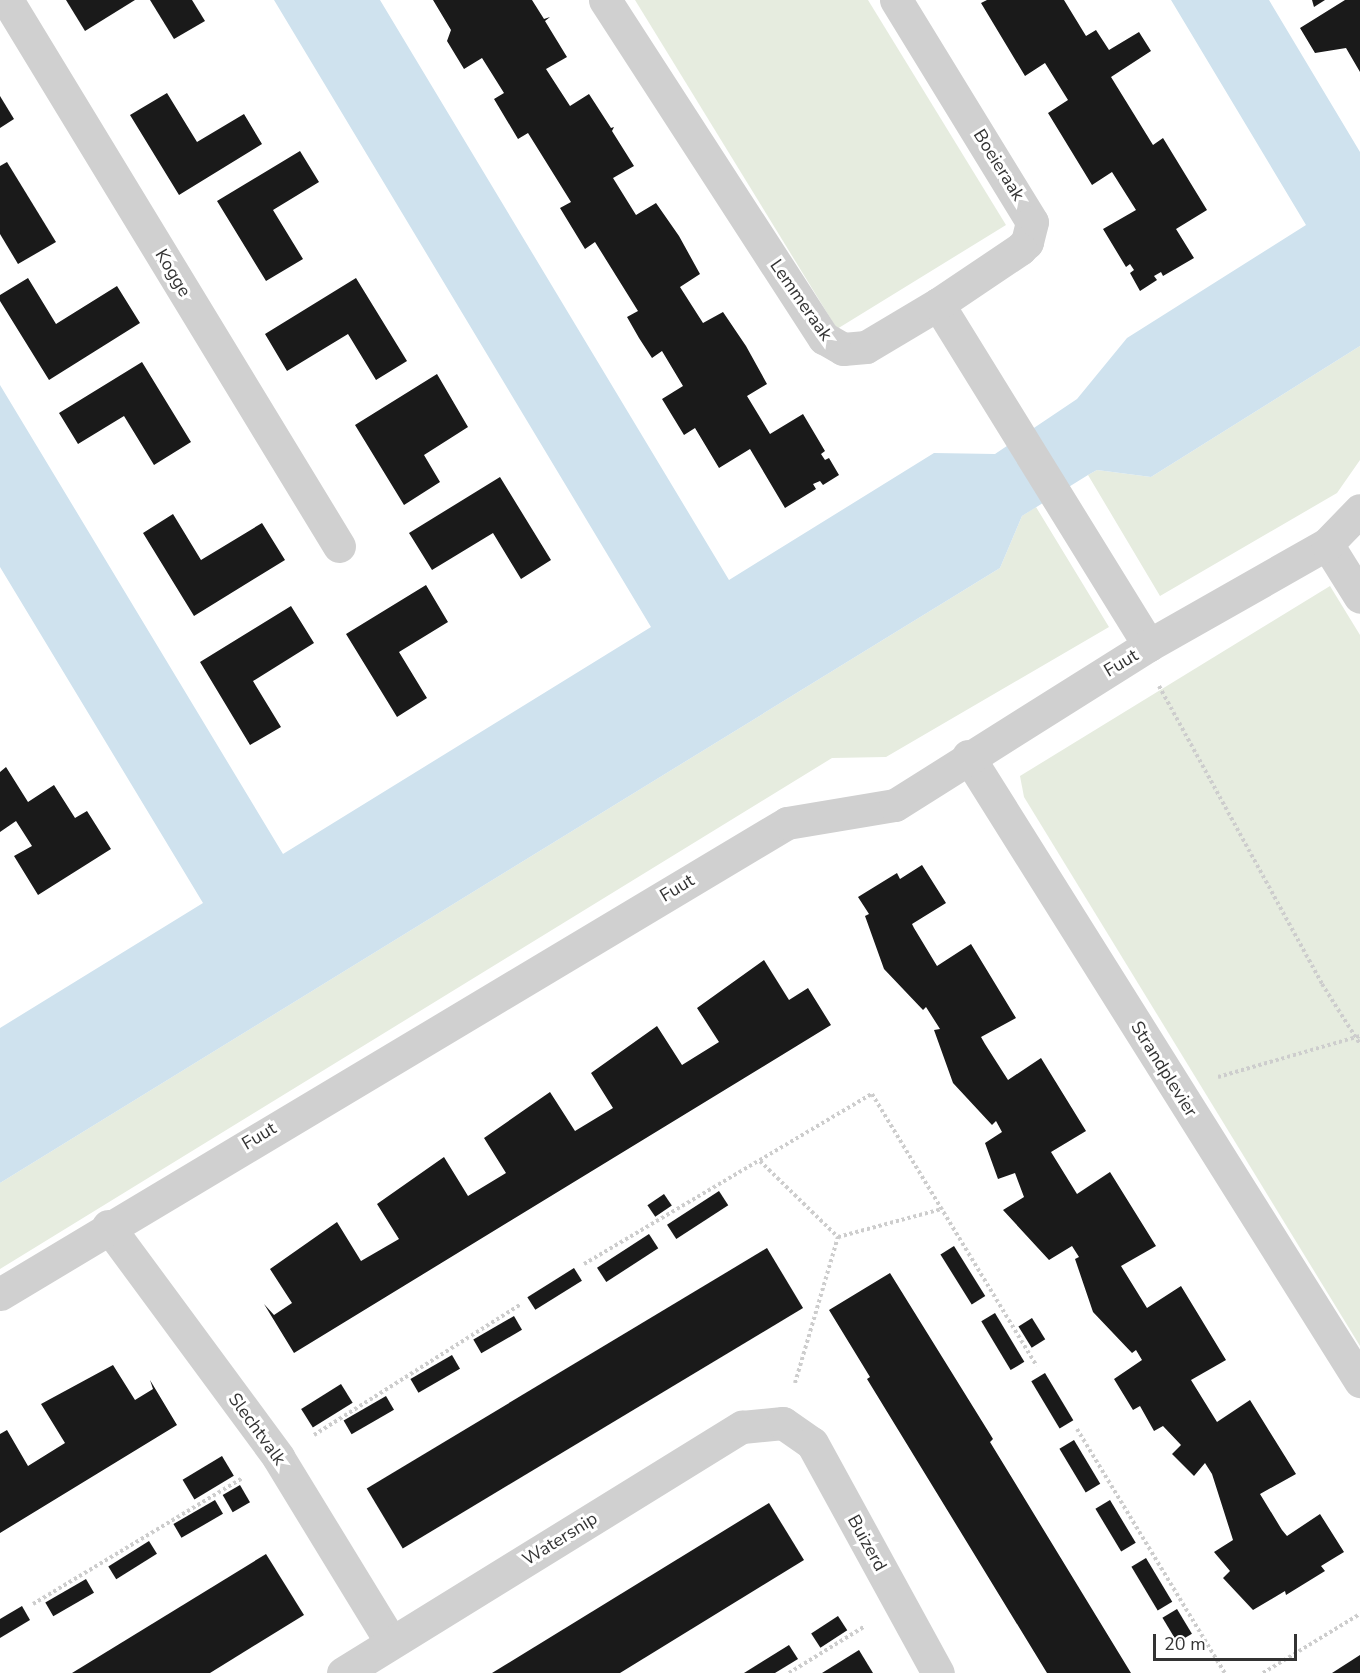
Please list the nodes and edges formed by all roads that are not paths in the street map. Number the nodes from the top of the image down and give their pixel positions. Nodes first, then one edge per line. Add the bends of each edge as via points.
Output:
1 (7, 0) edge
2 (605, 0) edge
3 (896, 0) edge
4 (938, 304) junction
5 (1360, 510) edge
6 (1327, 544) junction
7 (339, 546) dead end
8 (1360, 597) edge
9 (1149, 645) junction
10 (968, 756) junction
11 (108, 1226) junction
12 (0, 1294) edge
13 (1360, 1381) edge
14 (783, 1423) joint
15 (391, 1642) junction
16 (343, 1673) edge
17 (938, 1673) edge

1 - 7 street, Kogge
2 - 4 street, Lemmeraak via 824,338 843,349 866,347
3 - 4 street, Boeieraak via 1032,222 1027,242 1020,249
4 - 9 street
5 - 6 street, Fuut
6 - 8 street
6 - 9 street, Fuut
9 - 10 street, Fuut
10 - 11 street, Fuut via 895,805 786,823
10 - 13 street, Strandplevier
11 - 12 street, Fuut
11 - 15 street, Slechtvalk via 278,1457
14 - 15 street, Watersnip via 742,1427
14 - 17 street, Buizerd via 812,1443
15 - 16 street, Watersnip

